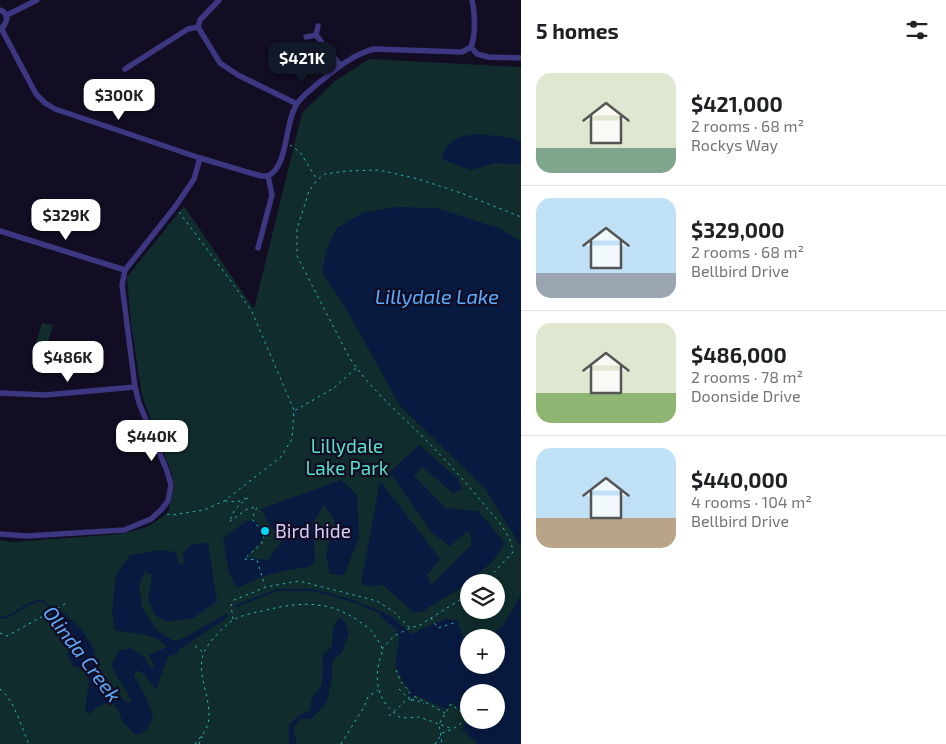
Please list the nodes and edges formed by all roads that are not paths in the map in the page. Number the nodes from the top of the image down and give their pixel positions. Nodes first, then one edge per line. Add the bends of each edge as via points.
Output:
1 (37, 0) edge
2 (219, 0) edge
3 (472, 0) edge
4 (0, 10) edge
5 (6, 15) junction
6 (318, 26) dead end
7 (198, 27) junction
8 (1, 28) edge
9 (316, 35) junction
10 (306, 37) dead end
11 (471, 47) junction
12 (521, 58) edge
13 (340, 65) junction
14 (125, 69) dead end
15 (297, 104) junction
16 (200, 158) junction
17 (268, 176) junction
18 (0, 231) edge
19 (258, 248) dead end
20 (125, 270) junction
21 (135, 387) junction
22 (0, 393) edge
23 (0, 534) edge

1 - 5 street
2 - 7 street via 200,20
3 - 11 street
4 - 5 street
5 - 8 street via 6,23
6 - 9 street
7 - 14 street via 188,29
7 - 15 street via 220,63
8 - 16 street via 44,103
9 - 10 street
9 - 13 street
11 - 12 street via 477,54 488,57
11 - 13 street via 462,52 374,49
13 - 15 street
15 - 17 street via 278,168
16 - 17 street
16 - 20 street via 194,179
17 - 19 street via 272,195
18 - 20 street
20 - 21 street via 122,285
21 - 22 street via 45,395
21 - 23 street via 171,485 168,501 161,510 151,519 124,530 26,536

